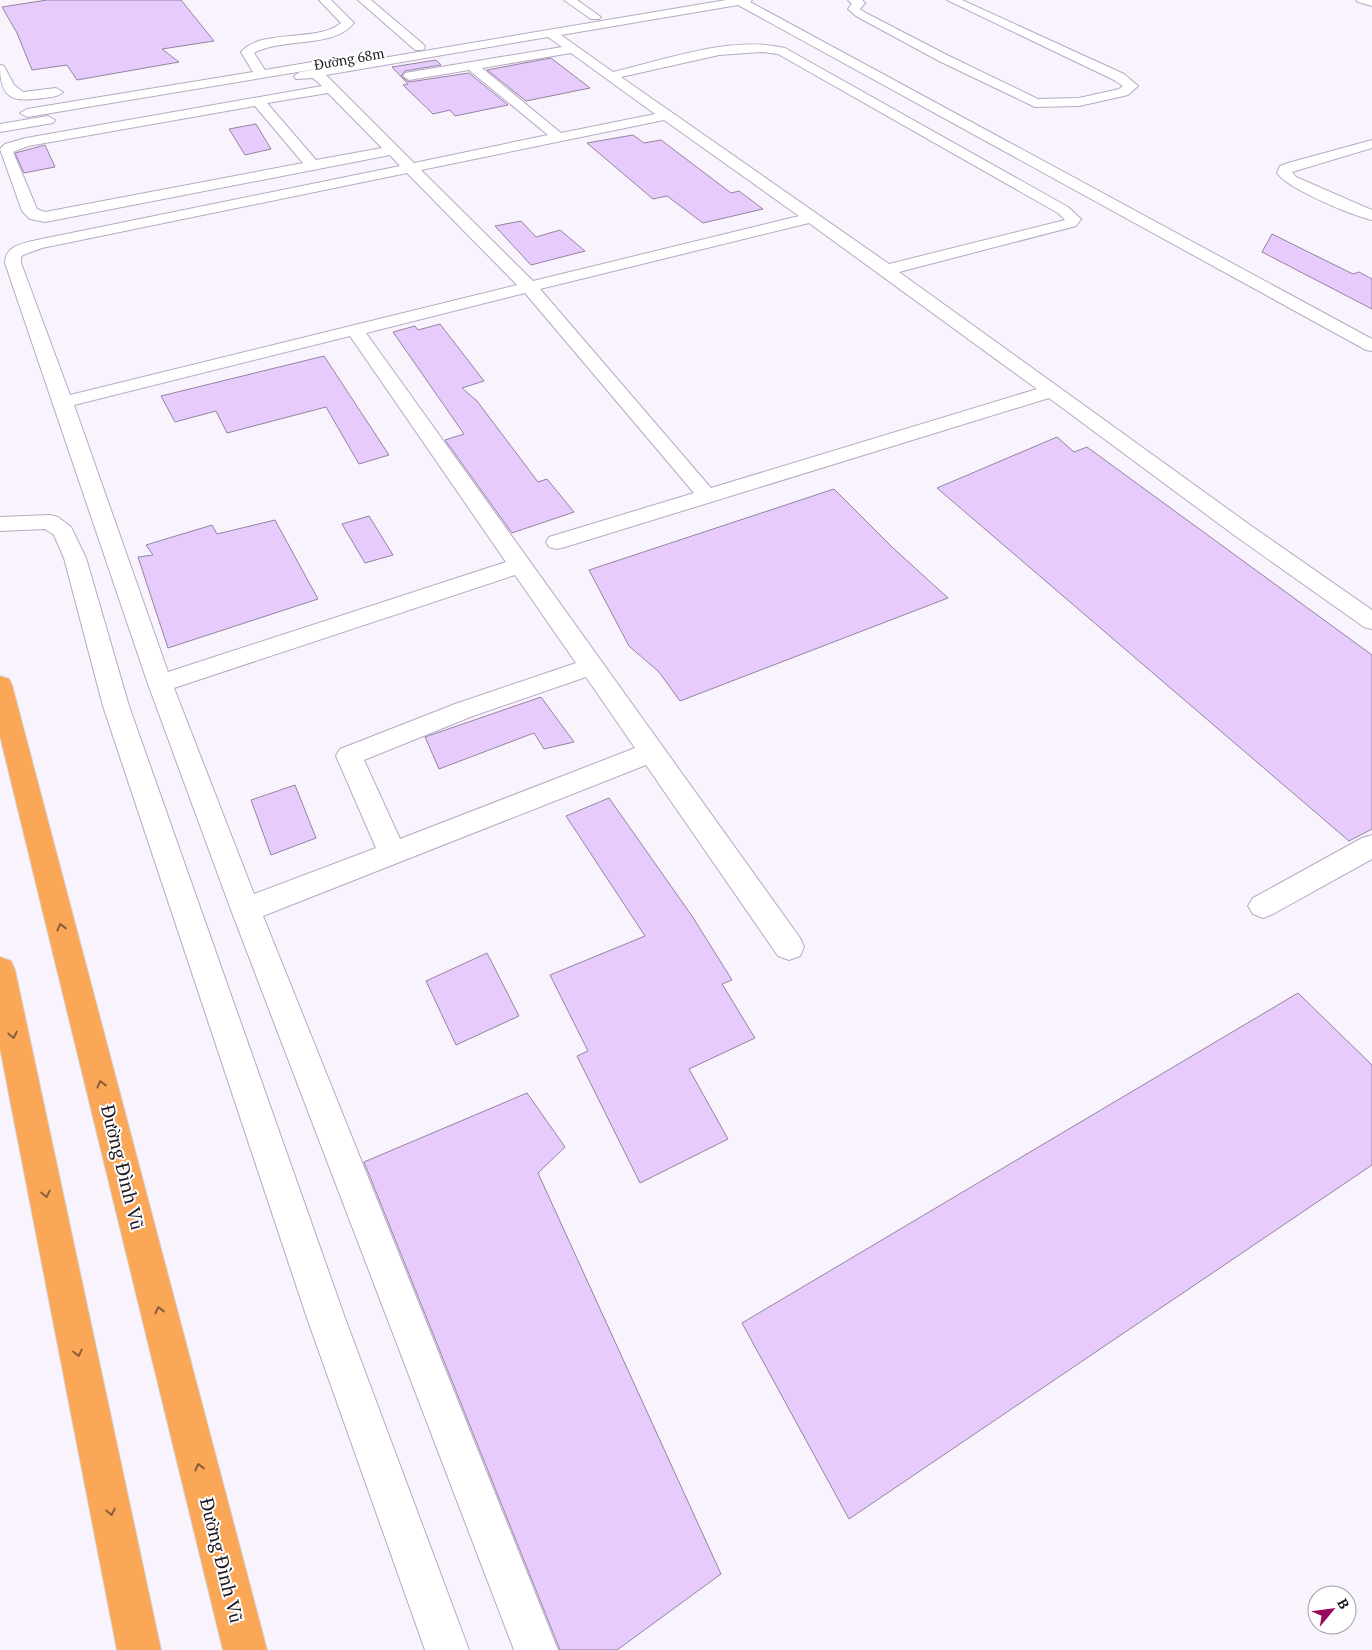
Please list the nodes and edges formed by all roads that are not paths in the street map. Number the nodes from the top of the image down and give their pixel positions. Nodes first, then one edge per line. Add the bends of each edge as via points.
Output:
1 (325, 0) edge
2 (364, 0) edge
3 (570, 0) edge
4 (699, 0) edge
5 (742, 0) edge
6 (854, 0) edge
7 (953, 0) edge
8 (1362, 0) edge
9 (1372, 3) edge
10 (595, 17) junction
11 (550, 32) junction
12 (420, 47) junction
13 (574, 49) junction
14 (472, 66) junction
15 (0, 69) edge
16 (317, 73) junction
17 (262, 74) junction
18 (409, 76) dead end
19 (611, 76) junction
20 (94, 88) dead end
21 (332, 88) junction
22 (70, 90) dead end
23 (103, 101) junction
24 (258, 101) junction
25 (668, 115) junction
26 (0, 118) edge
27 (0, 128) edge
28 (558, 137) junction
29 (1372, 144) edge
30 (393, 150) junction
31 (313, 166) junction
32 (411, 168) junction
33 (1372, 215) edge
34 (812, 217) junction
35 (886, 270) junction
36 (529, 287) junction
37 (355, 330) junction
38 (1372, 346) edge
39 (1051, 391) junction
40 (63, 402) junction
41 (708, 496) junction
42 (0, 524) edge
43 (557, 542) dead end
44 (521, 564) junction
45 (1372, 621) edge
46 (592, 666) junction
47 (160, 684) junction
48 (0, 685) edge
49 (652, 752) junction
50 (1372, 846) edge
51 (392, 853) junction
52 (1262, 906) dead end
53 (246, 910) junction
54 (789, 947) dead end
55 (0, 970) edge
56 (139, 1650) edge
57 (245, 1650) edge
58 (447, 1650) edge
59 (536, 1650) edge

1 - 17 street via 348,23 345,27 252,48 247,52
2 - 12 street
3 - 10 street
4 - 10 street, Đường 68m
5 - 11 street
5 - 38 street
6 - 7 street via 859,3 854,9 856,12 1035,103 1079,102 1123,92 1132,86
8 - 9 street
10 - 12 street, Đường 68m
11 - 13 street
11 - 16 street
12 - 17 street, Đường 68m
13 - 14 street
13 - 19 street
14 - 18 street
14 - 28 street
15 - 22 street via 11,91 18,95
16 - 21 street
16 - 27 street
17 - 23 street, Đường 68m
19 - 25 street
19 - 35 street via 737,48 781,51 1064,210 1073,219
20 - 23 street
21 - 24 street
21 - 30 street
23 - 26 street, Đường 68m
24 - 31 street
24 - 31 street via 26,142 6,151 30,211 35,216
25 - 28 street
25 - 34 street
28 - 32 street
29 - 33 street via 1293,166 1285,169 1284,173 1291,180
30 - 31 street
30 - 32 street
32 - 36 street
32 - 40 street via 19,250 13,255 13,263
34 - 35 street
34 - 36 street
35 - 39 street
36 - 37 street
36 - 41 street
37 - 40 street
37 - 44 street
39 - 41 street
39 - 45 street
40 - 47 street
41 - 43 street
42 - 58 street via 50,522 64,532 75,558 116,706 326,1318
44 - 46 street
44 - 47 street
46 - 49 street
46 - 51 street via 464,710 349,756
47 - 53 street
57 -> 48 highway, Đường Đình Vũ
49 - 51 street
49 - 54 street
50 - 52 street
51 - 53 street
53 - 59 street
55 -> 56 highway

